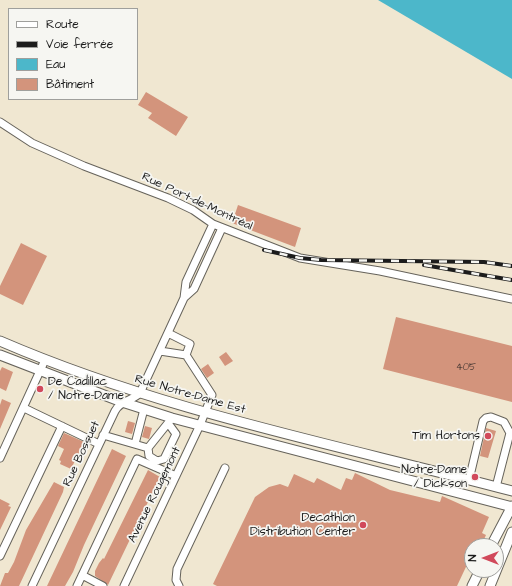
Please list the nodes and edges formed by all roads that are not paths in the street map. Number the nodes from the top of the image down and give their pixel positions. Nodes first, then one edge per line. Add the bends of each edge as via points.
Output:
1 (0, 122) edge
2 (213, 224) junction
3 (222, 228) junction
4 (184, 298) junction
5 (512, 299) edge
6 (168, 333) junction
7 (0, 341) edge
8 (160, 351) junction
9 (0, 355) edge
10 (186, 355) junction
11 (45, 360) junction
12 (40, 371) junction
13 (140, 393) junction
14 (122, 402) junction
15 (24, 408) junction
16 (144, 409) junction
17 (206, 413) junction
18 (170, 421) junction
19 (62, 426) junction
20 (200, 426) junction
21 (511, 433) edge
22 (104, 436) junction
23 (100, 444) junction
24 (135, 444) junction
25 (331, 445) junction
26 (148, 448) junction
27 (328, 457) junction
28 (0, 458) edge
29 (225, 468) dead end
30 (176, 476) junction
31 (469, 480) junction
32 (496, 487) junction
33 (512, 491) edge
34 (512, 507) edge
35 (512, 532) edge
36 (495, 538) edge
37 (512, 548) edge
38 (0, 556) edge
39 (82, 575) junction
40 (32, 586) edge
41 (76, 586) edge
42 (103, 586) edge
43 (124, 586) edge
44 (178, 586) edge
45 (490, 586) edge

1 - 2 street, Rue Port-de-Montréal via 32,143 168,198 193,210
2 - 3 street, Rue Port-de-Montréal
2 - 4 street via 186,282
3 - 4 street via 194,289
3 - 5 street, Rue Port-de-Montréal via 300,258 380,271
4 - 6 street
6 - 8 street
6 - 10 street via 190,344
7 - 11 main road, Rue Notre-Dame Est
8 - 10 street
8 - 13 street
9 - 12 main road, Rue Notre-Dame Est
10 - 17 street, Avenue Rougemont via 212,395
11 - 12 street
11 - 13 main road, Rue Notre-Dame Est
12 - 14 main road, Rue Notre-Dame Est
12 - 15 street
13 - 14 street
13 - 17 main road, Rue Notre-Dame Est
14 - 16 main road, Rue Notre-Dame Est
14 - 22 street, Rue Bossuet
15 - 19 street
15 - 28 street
16 - 18 main road, Rue Notre-Dame Est
16 - 24 street
17 - 20 street, Avenue Rougemont
17 - 25 main road, Rue Notre-Dame Est
18 - 20 main road, Rue Notre-Dame Est
18 - 26 street
18 - 26 street via 176,434 164,459 157,461 149,456
19 - 23 street
19 - 38 street
20 - 27 main road, Rue Notre-Dame Est
20 - 30 street, Avenue Rougemont
21 - 31 street via 501,420 488,417 484,419
21 - 32 street
22 - 23 street, Rue Bossuet
22 - 24 street
23 - 40 street, Rue Bossuet
24 - 26 street
25 - 27 main road
25 - 31 main road, Rue Notre-Dame Est
27 - 34 main road, Rue Notre-Dame Est
29 - 44 street via 177,569
30 - 39 street via 137,459
30 - 43 street, Avenue Rougemont
31 - 32 main road, Rue Notre-Dame Est
32 - 33 main road, Rue Notre-Dame Est
34 - 36 main road
35 - 45 main road
37 - 45 main road
39 - 41 street
39 - 42 street

